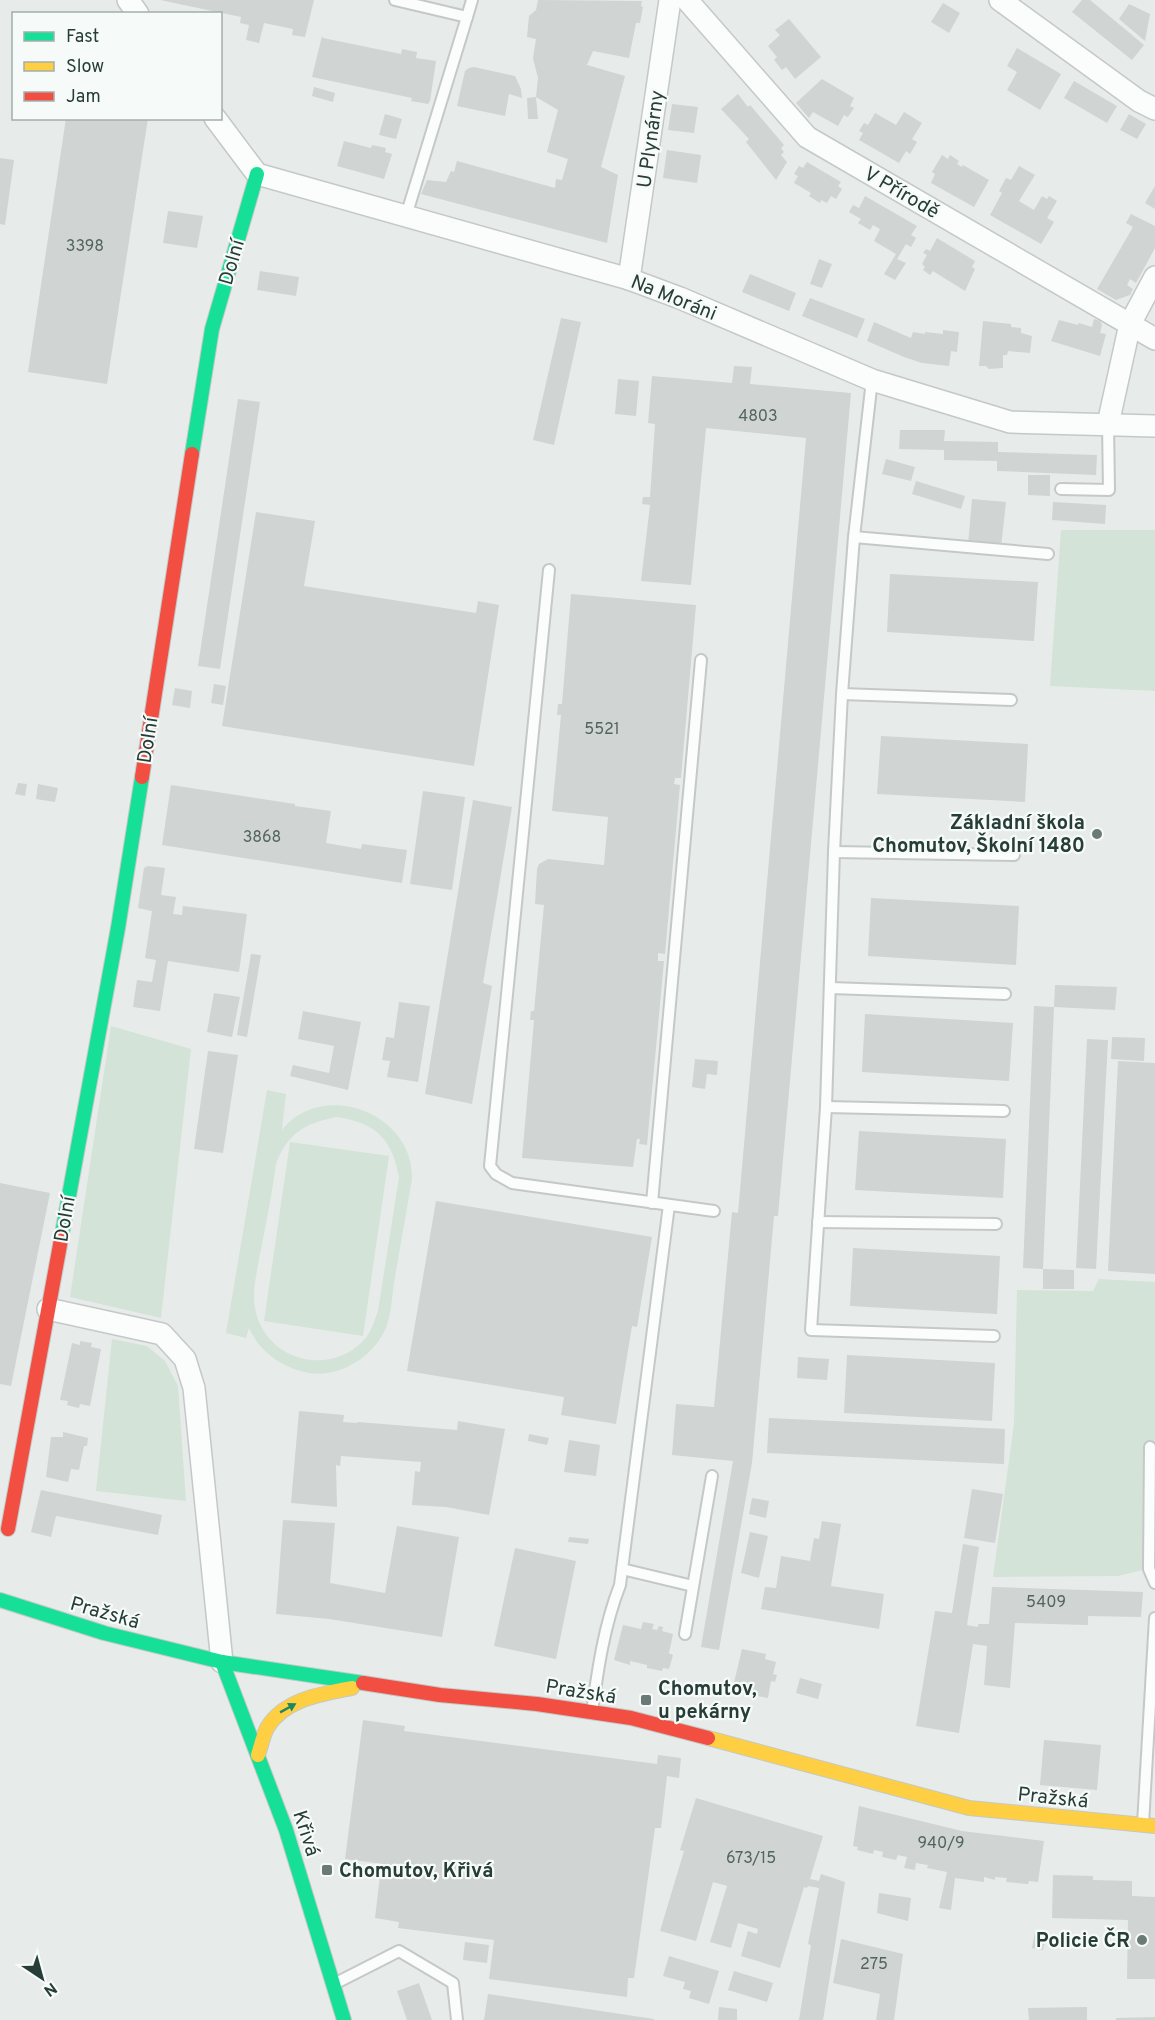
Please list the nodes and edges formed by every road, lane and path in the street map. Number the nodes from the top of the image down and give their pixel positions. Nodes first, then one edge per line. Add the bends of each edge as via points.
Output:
1 (395, 0) edge
2 (472, 0) edge
3 (670, 0) edge
4 (687, 0) edge
5 (1000, 0) edge
6 (467, 17) junction
7 (1155, 110) edge
8 (216, 120) edge
9 (257, 174) junction
10 (405, 216) junction
11 (1155, 277) edge
12 (629, 279) junction
13 (1130, 324) junction
14 (1155, 339) edge
15 (872, 380) junction
16 (1108, 424) junction
17 (1155, 426) edge
18 (1061, 489) dead end
19 (854, 537) junction
20 (1048, 554) dead end
21 (549, 570) dead end
22 (701, 660) dead end
23 (842, 694) junction
24 (1011, 700) dead end
25 (834, 852) junction
26 (1014, 855) dead end
27 (830, 988) junction
28 (1005, 994) dead end
29 (826, 1107) junction
30 (1004, 1111) dead end
31 (652, 1203) junction
32 (669, 1205) junction
33 (714, 1211) dead end
34 (818, 1222) junction
35 (996, 1224) dead end
36 (48, 1309) junction
37 (994, 1336) dead end
38 (1150, 1447) dead end
39 (711, 1476) dead end
40 (8, 1528) dead end
41 (622, 1569) junction
42 (1155, 1583) edge
43 (693, 1586) junction
44 (0, 1600) edge
45 (1155, 1618) edge
46 (685, 1634) dead end
47 (222, 1662) junction
48 (368, 1684) junction
49 (592, 1712) junction
50 (258, 1755) junction
51 (1149, 1826) edge
52 (333, 1984) junction
53 (344, 2020) edge
54 (457, 2020) edge

1 - 6 lane
2 - 6 lane
3 - 12 street, U Plynárny
4 - 13 street, V Přírodě via 807,137
5 - 7 street
6 - 10 lane
8 - 9 street
9 - 10 street, Na Moráni
9 - 36 street, Dolní via 212,329 118,928
10 - 12 street, Na Moráni
11 - 13 street
12 - 15 street, Na Moráni
13 - 14 street, V Přírodě
13 - 16 street
15 - 16 street, Na Moráni via 1010,422
15 - 19 lane
16 - 17 street, Na Moráni
16 - 18 lane via 1109,490
19 - 20 lane
19 - 23 lane
21 - 31 lane via 490,1166 512,1183
22 - 31 lane
23 - 24 lane
23 - 25 lane
25 - 26 lane
25 - 27 lane
27 - 28 lane
27 - 29 lane
29 - 30 lane
29 - 34 lane
31 - 32 lane
32 - 33 lane
32 - 41 lane
34 - 35 lane
34 - 37 lane via 811,1330
36 - 40 street, Dolní
36 - 47 street via 162,1334 185,1359 194,1388
38 - 42 lane via 1149,1569
39 - 43 lane
41 - 43 lane
41 - 49 lane via 599,1659
43 - 46 lane
44 - 47 street, Pražská via 104,1633
45 - 51 lane
47 - 48 street, Pražská
47 - 50 street, Křivá
48 - 49 street, Pražská
50 -> 48 street via 267,1728 278,1714 316,1696
49 - 51 street, Pražská via 631,1718 969,1808
50 - 52 street, Křivá via 286,1830
52 - 53 street, Křivá
52 - 54 lane via 399,1951 453,1983

